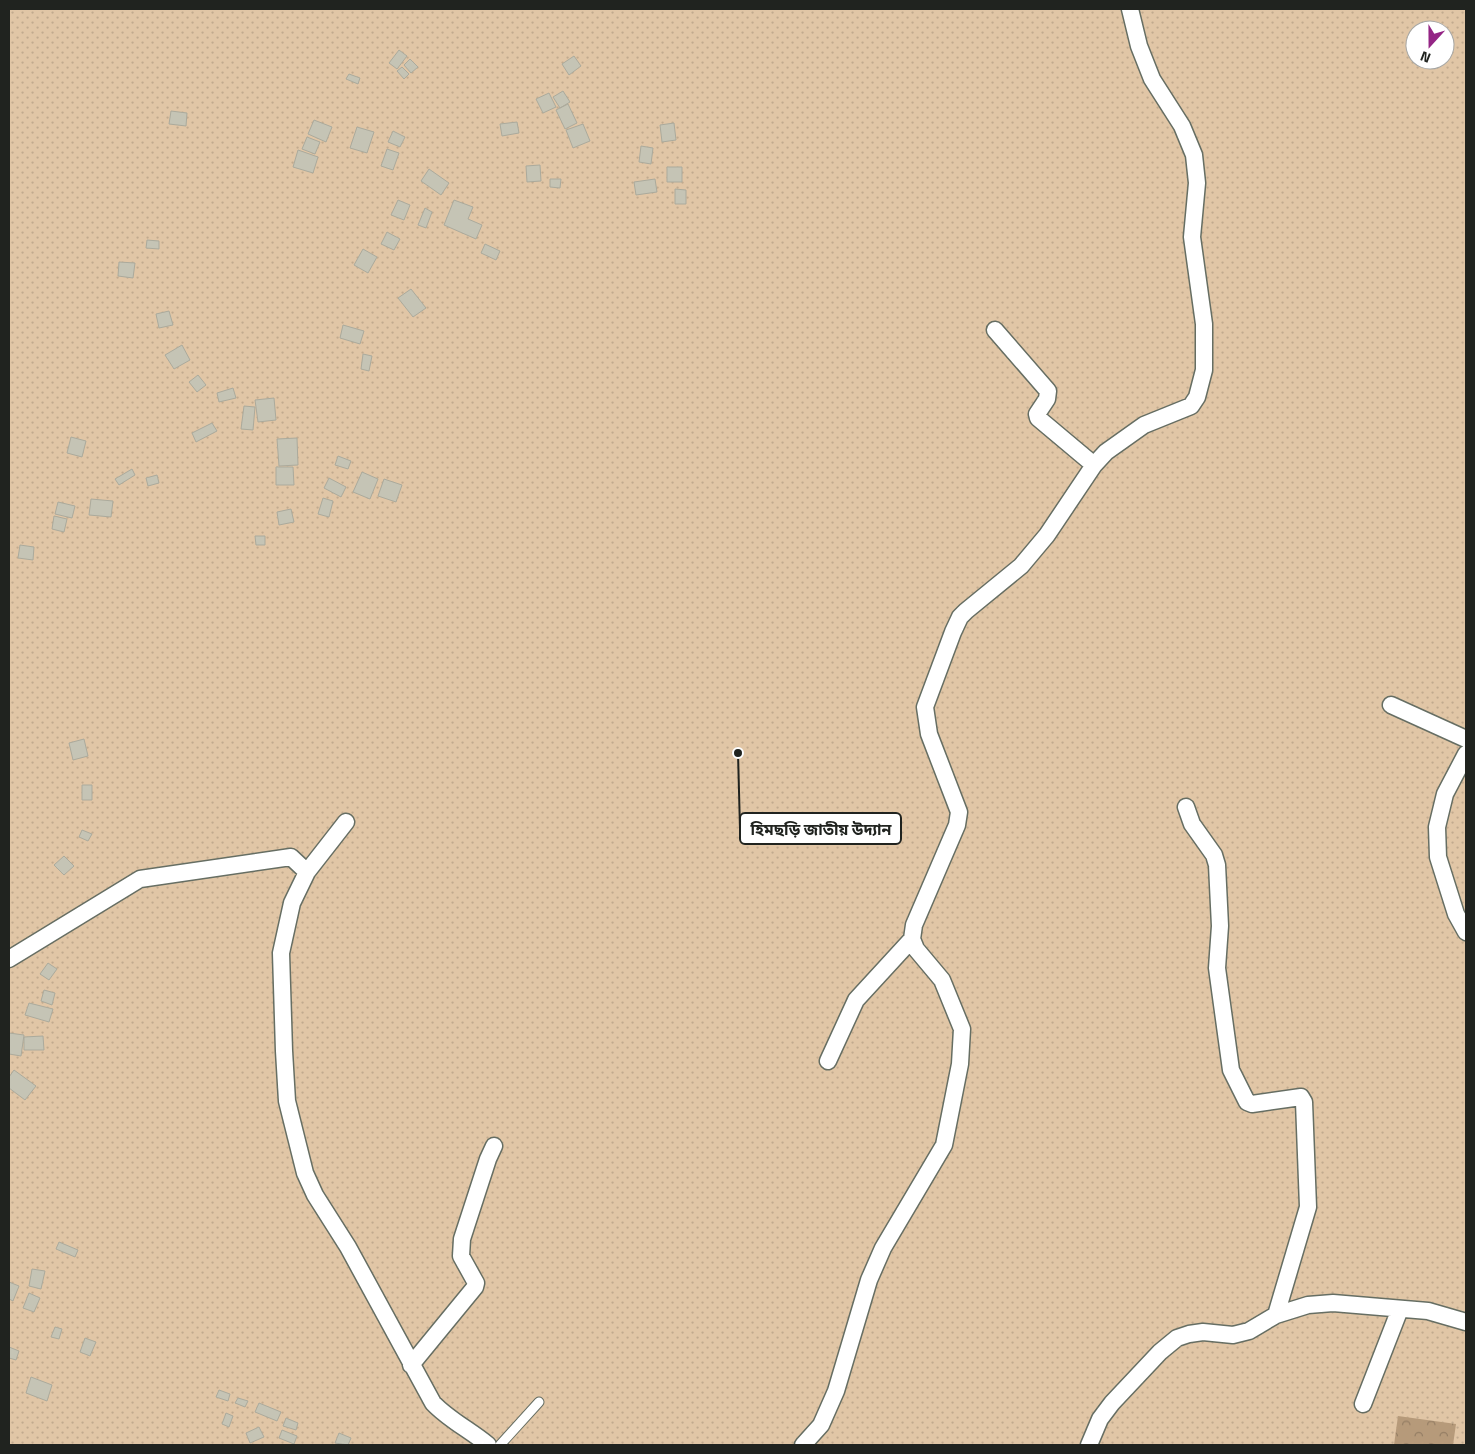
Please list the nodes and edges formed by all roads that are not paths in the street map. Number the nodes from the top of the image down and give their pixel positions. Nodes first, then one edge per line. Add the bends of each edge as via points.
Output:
1 (1130, 9) edge
2 (995, 330) dead end
3 (1094, 465) junction
4 (1391, 705) dead end
5 (1466, 739) edge
6 (1466, 754) edge
7 (1186, 807) dead end
8 (346, 822) dead end
9 (307, 872) junction
10 (1466, 932) edge
11 (912, 938) junction
12 (9, 959) edge
13 (828, 1062) dead end
14 (494, 1146) dead end
15 (1400, 1309) junction
16 (1276, 1315) junction
17 (1466, 1322) edge
18 (411, 1365) junction
19 (539, 1402) dead end
20 (1363, 1404) dead end
21 (488, 1445) edge
22 (500, 1445) edge
23 (803, 1445) edge
24 (1088, 1445) edge

1 - 3 street via 1139,46 1152,78 1182,126 1194,155 1197,183 1192,237 1204,324 1204,370 1198,397 1191,406 1144,425 1106,452
2 - 3 street via 1048,391 1038,418
3 - 11 street via 1047,535 1020,566 960,617 952,632 925,707 929,734 959,812 957,825 914,926
4 - 5 street
6 - 10 street via 1446,794 1437,827 1438,857 1456,914
7 - 16 street via 1192,824 1214,855 1217,865 1220,926 1217,968 1231,1070 1247,1102 1300,1097 1304,1102 1308,1207
8 - 9 street
9 - 12 street via 291,857 140,879
9 - 18 street via 292,903 281,952 287,1100 305,1173 315,1195 348,1247
11 - 13 street via 856,1000
11 - 23 street via 916,949 942,980 962,1029 960,1064 944,1145 883,1248 866,1288 836,1392 821,1425
14 - 18 street via 462,1238 461,1256 476,1283 475,1287
15 - 16 street via 1333,1303 1308,1305
15 - 17 street via 1428,1311
15 - 20 street
16 - 24 street via 1249,1331 1233,1335 1203,1332 1177,1338 1112,1403
18 - 21 street via 433,1404
19 - 22 lane

